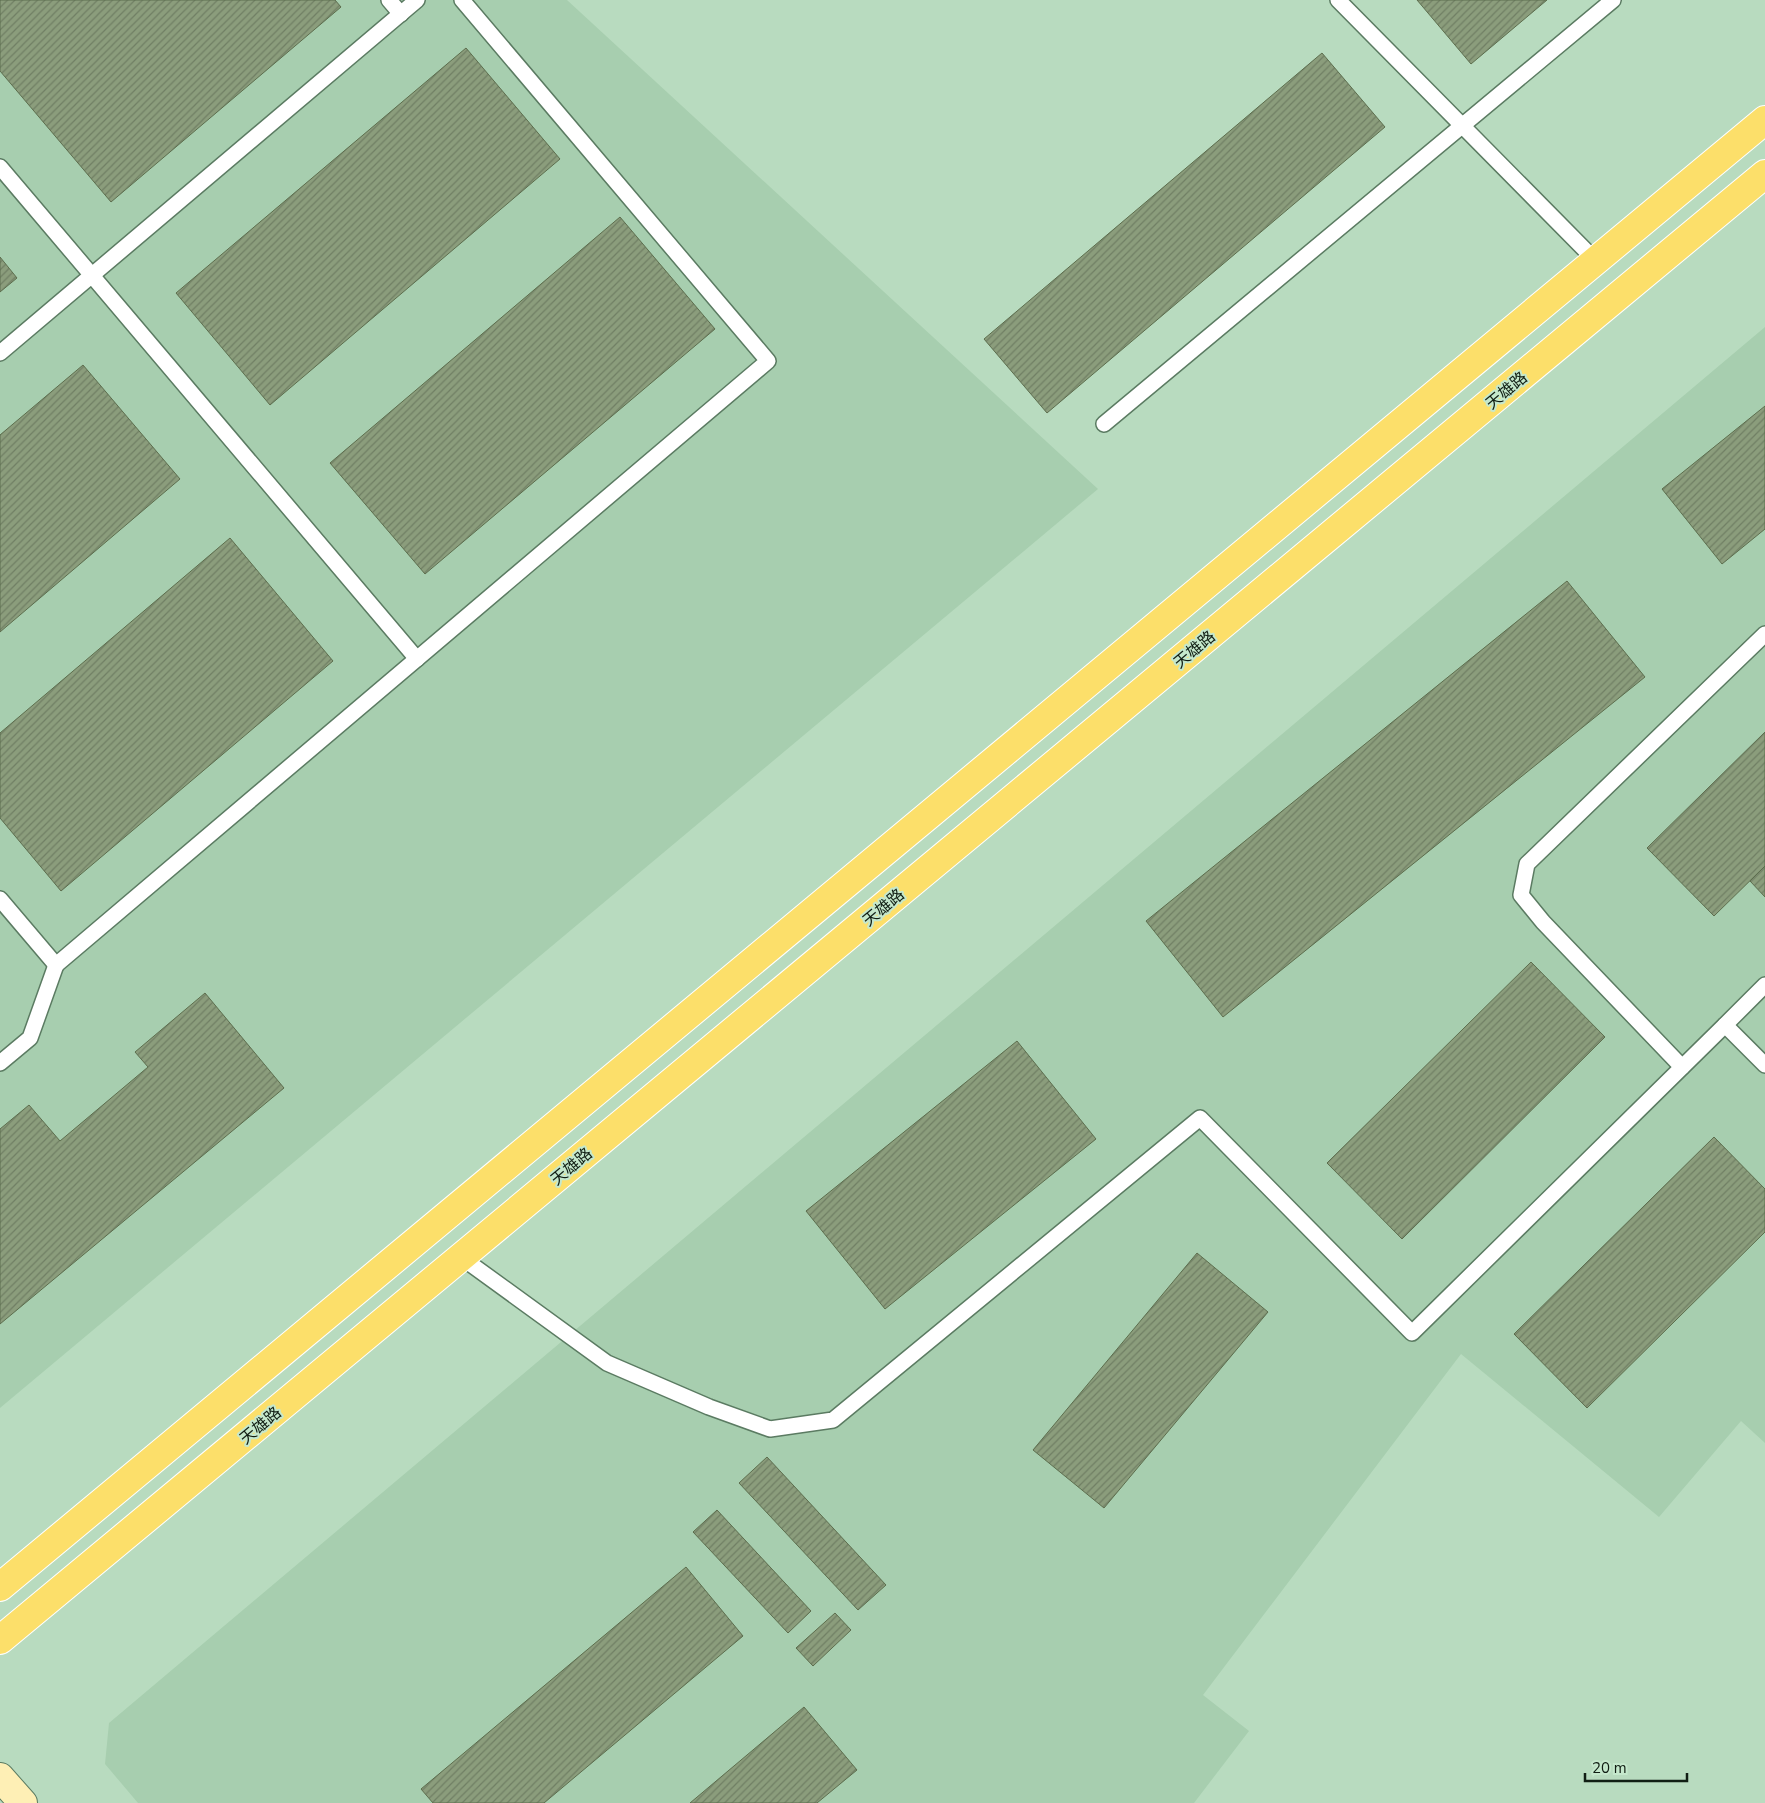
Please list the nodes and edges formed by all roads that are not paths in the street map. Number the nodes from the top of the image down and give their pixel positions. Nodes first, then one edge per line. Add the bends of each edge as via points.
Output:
1 (389, 0) edge
2 (417, 0) edge
3 (462, 0) edge
4 (1338, 0) edge
5 (1613, 0) edge
6 (401, 14) junction
7 (1765, 120) edge
8 (1462, 126) junction
9 (0, 167) edge
10 (1765, 174) edge
11 (1596, 261) junction
12 (92, 275) junction
13 (0, 353) edge
14 (1104, 424) dead end
15 (1765, 634) edge
16 (417, 659) junction
17 (0, 898) edge
18 (56, 965) junction
19 (1765, 985) edge
20 (1725, 1025) junction
21 (0, 1063) edge
22 (1765, 1065) edge
23 (1682, 1067) junction
24 (461, 1257) junction
25 (0, 1587) edge
26 (0, 1640) edge
27 (0, 1777) edge
28 (23, 1803) edge

1 - 6 lane
2 - 6 lane
3 - 16 lane via 768,361
4 - 8 lane
5 - 8 lane
6 - 12 lane
7 - 11 main road
8 - 11 lane
8 - 14 lane
9 - 12 lane
10 - 24 main road, 天雄路
11 - 25 main road
12 - 13 lane
12 - 16 lane
15 - 23 lane via 1527,864 1521,895
16 - 18 lane
17 - 18 lane
18 - 21 lane via 30,1038
19 - 20 lane
20 - 22 lane
20 - 23 lane
23 - 24 lane via 1412,1333 1200,1118 834,1420 770,1429 709,1407 607,1363
24 - 26 main road, 天雄路
27 - 28 main road

